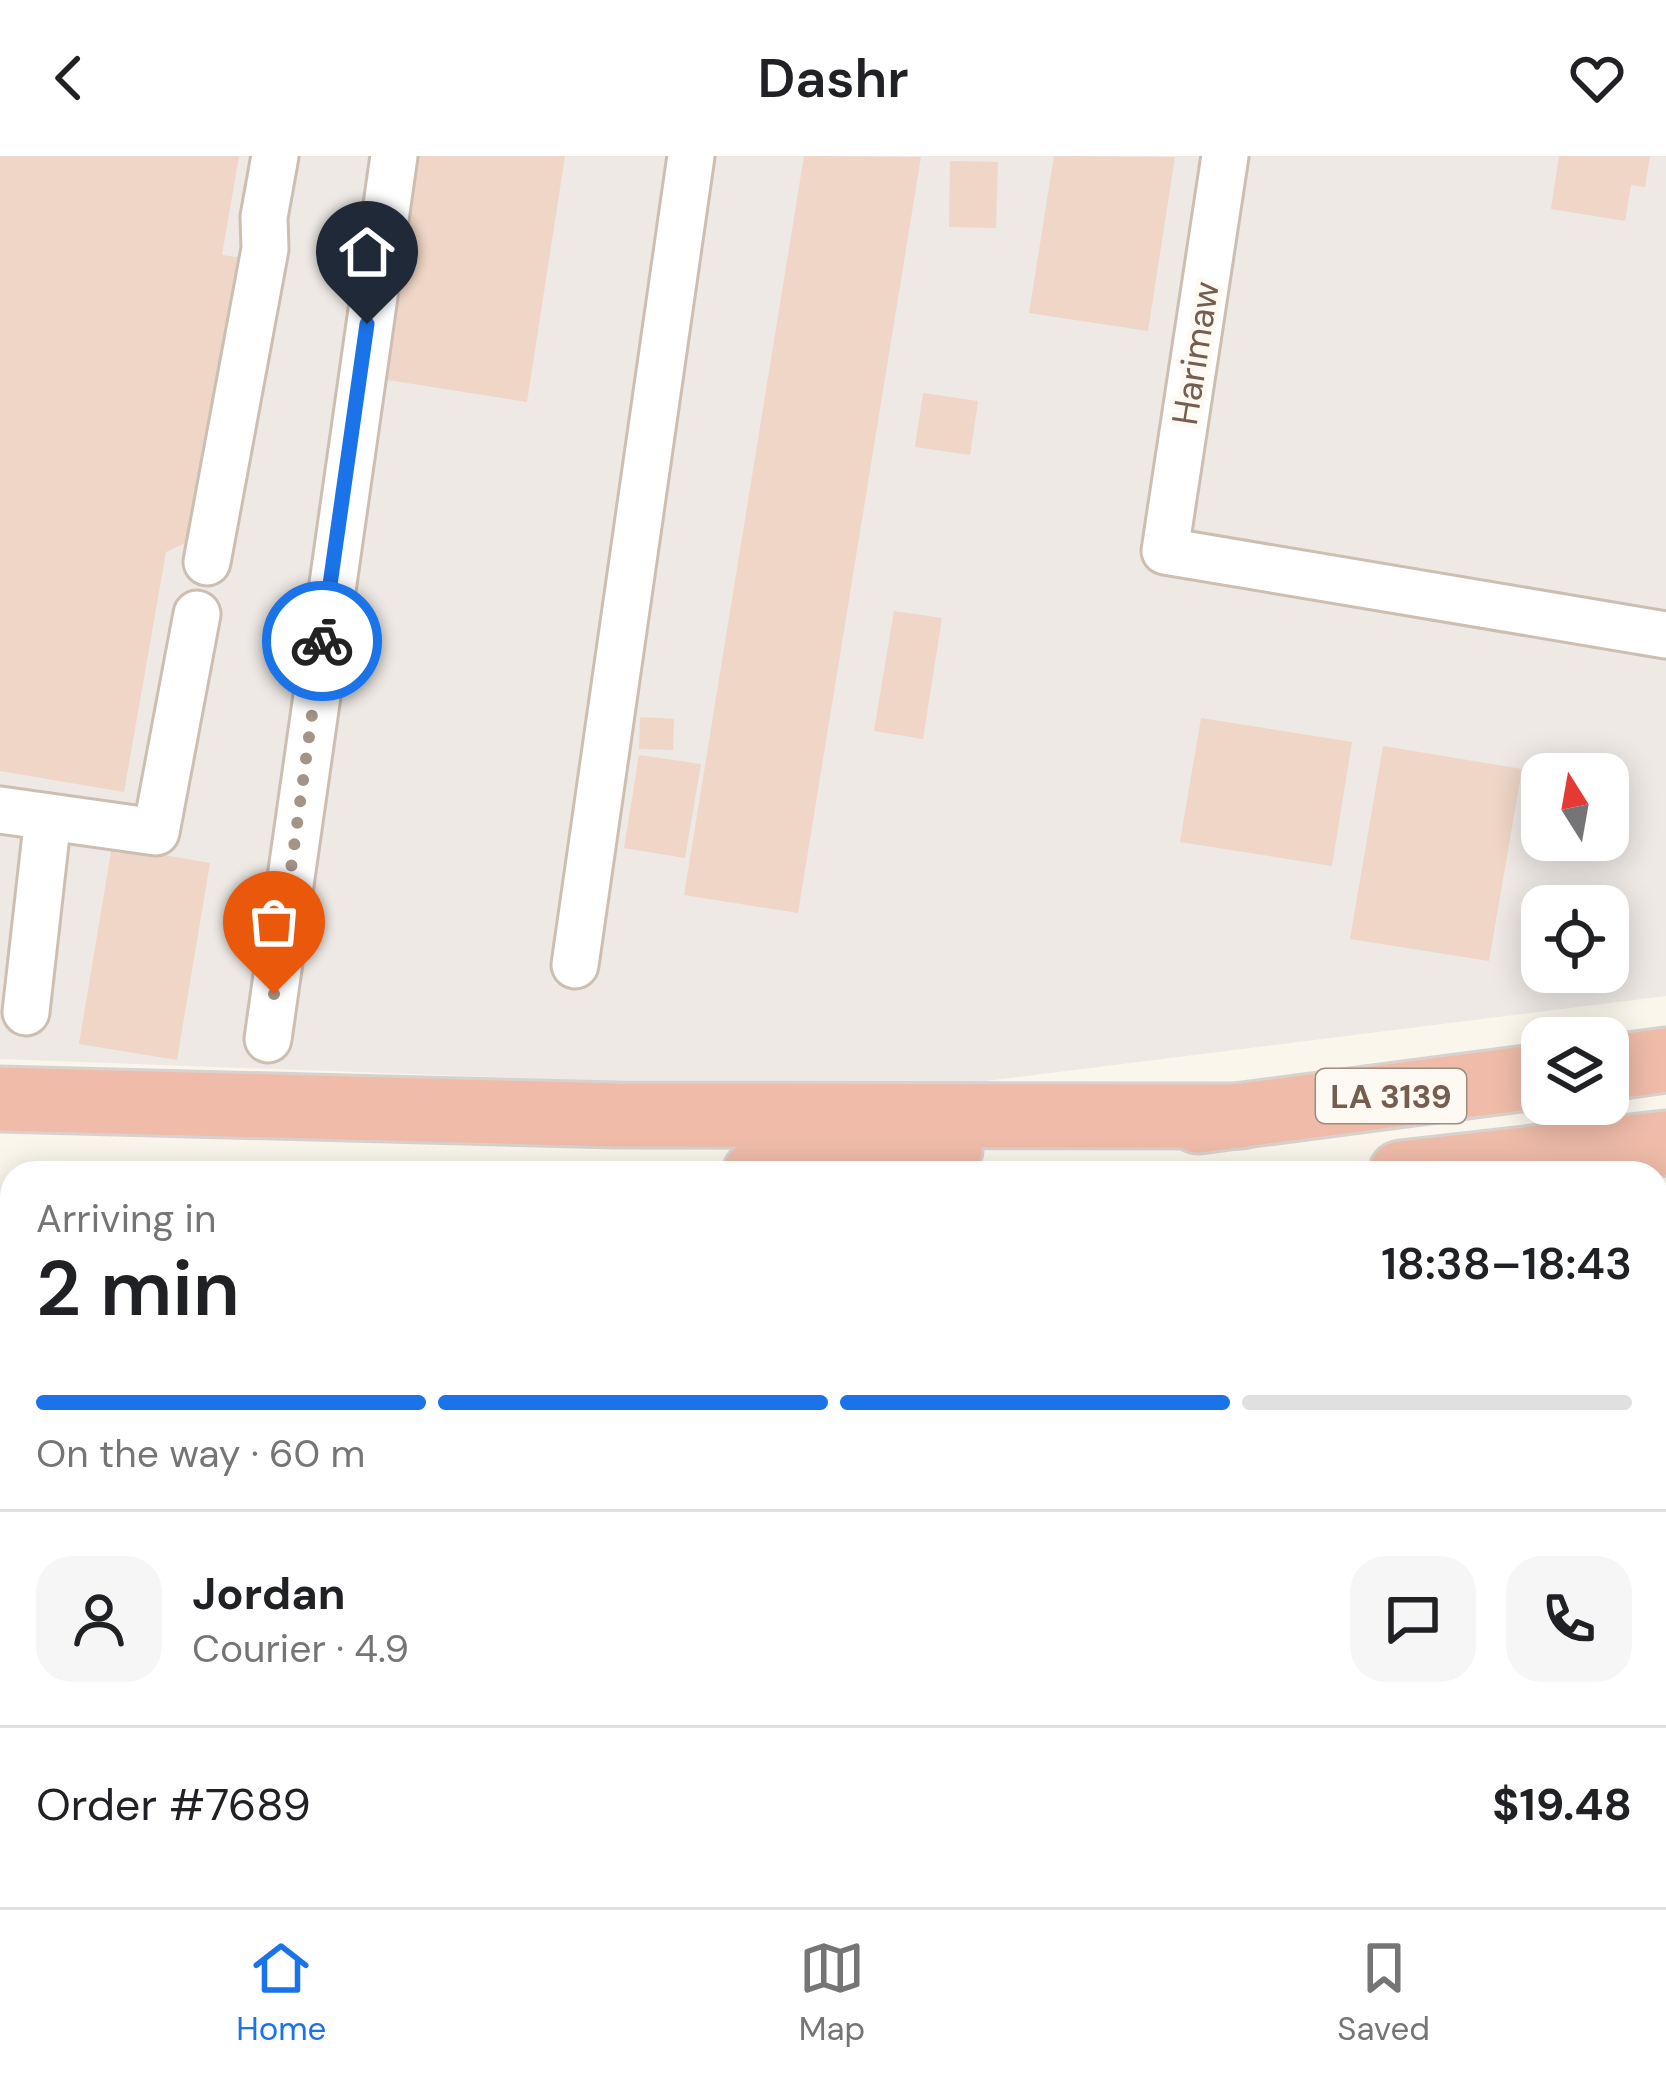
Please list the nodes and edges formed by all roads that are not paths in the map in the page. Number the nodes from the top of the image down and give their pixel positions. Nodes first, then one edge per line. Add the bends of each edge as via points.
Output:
1 (275, 156) edge
2 (394, 156) edge
3 (692, 156) edge
4 (1225, 156) edge
5 (207, 562) dead end
6 (197, 614) dead end
7 (1666, 634) edge
8 (0, 810) edge
9 (48, 817) junction
10 (575, 965) dead end
11 (26, 1012) dead end
12 (268, 1039) dead end
13 (1666, 1060) edge
14 (1629, 1065) edge
15 (1521, 1079) edge
16 (0, 1099) edge
17 (1240, 1116) junction
18 (1666, 1144) edge
19 (857, 1161) edge
20 (1511, 1161) edge
21 (1569, 1161) edge

1 - 5 street via 266,249
2 - 12 street
3 - 10 street
4 - 7 street, Harimaw via 1165,551
6 - 9 street via 155,832
8 - 9 street
9 - 11 street
13 - 14 highway
15 - 17 highway, LA 3139
16 - 17 highway via 617,1115
17 - 19 highway, LA 3139
18 - 20 highway, LA 3139
18 - 21 highway

